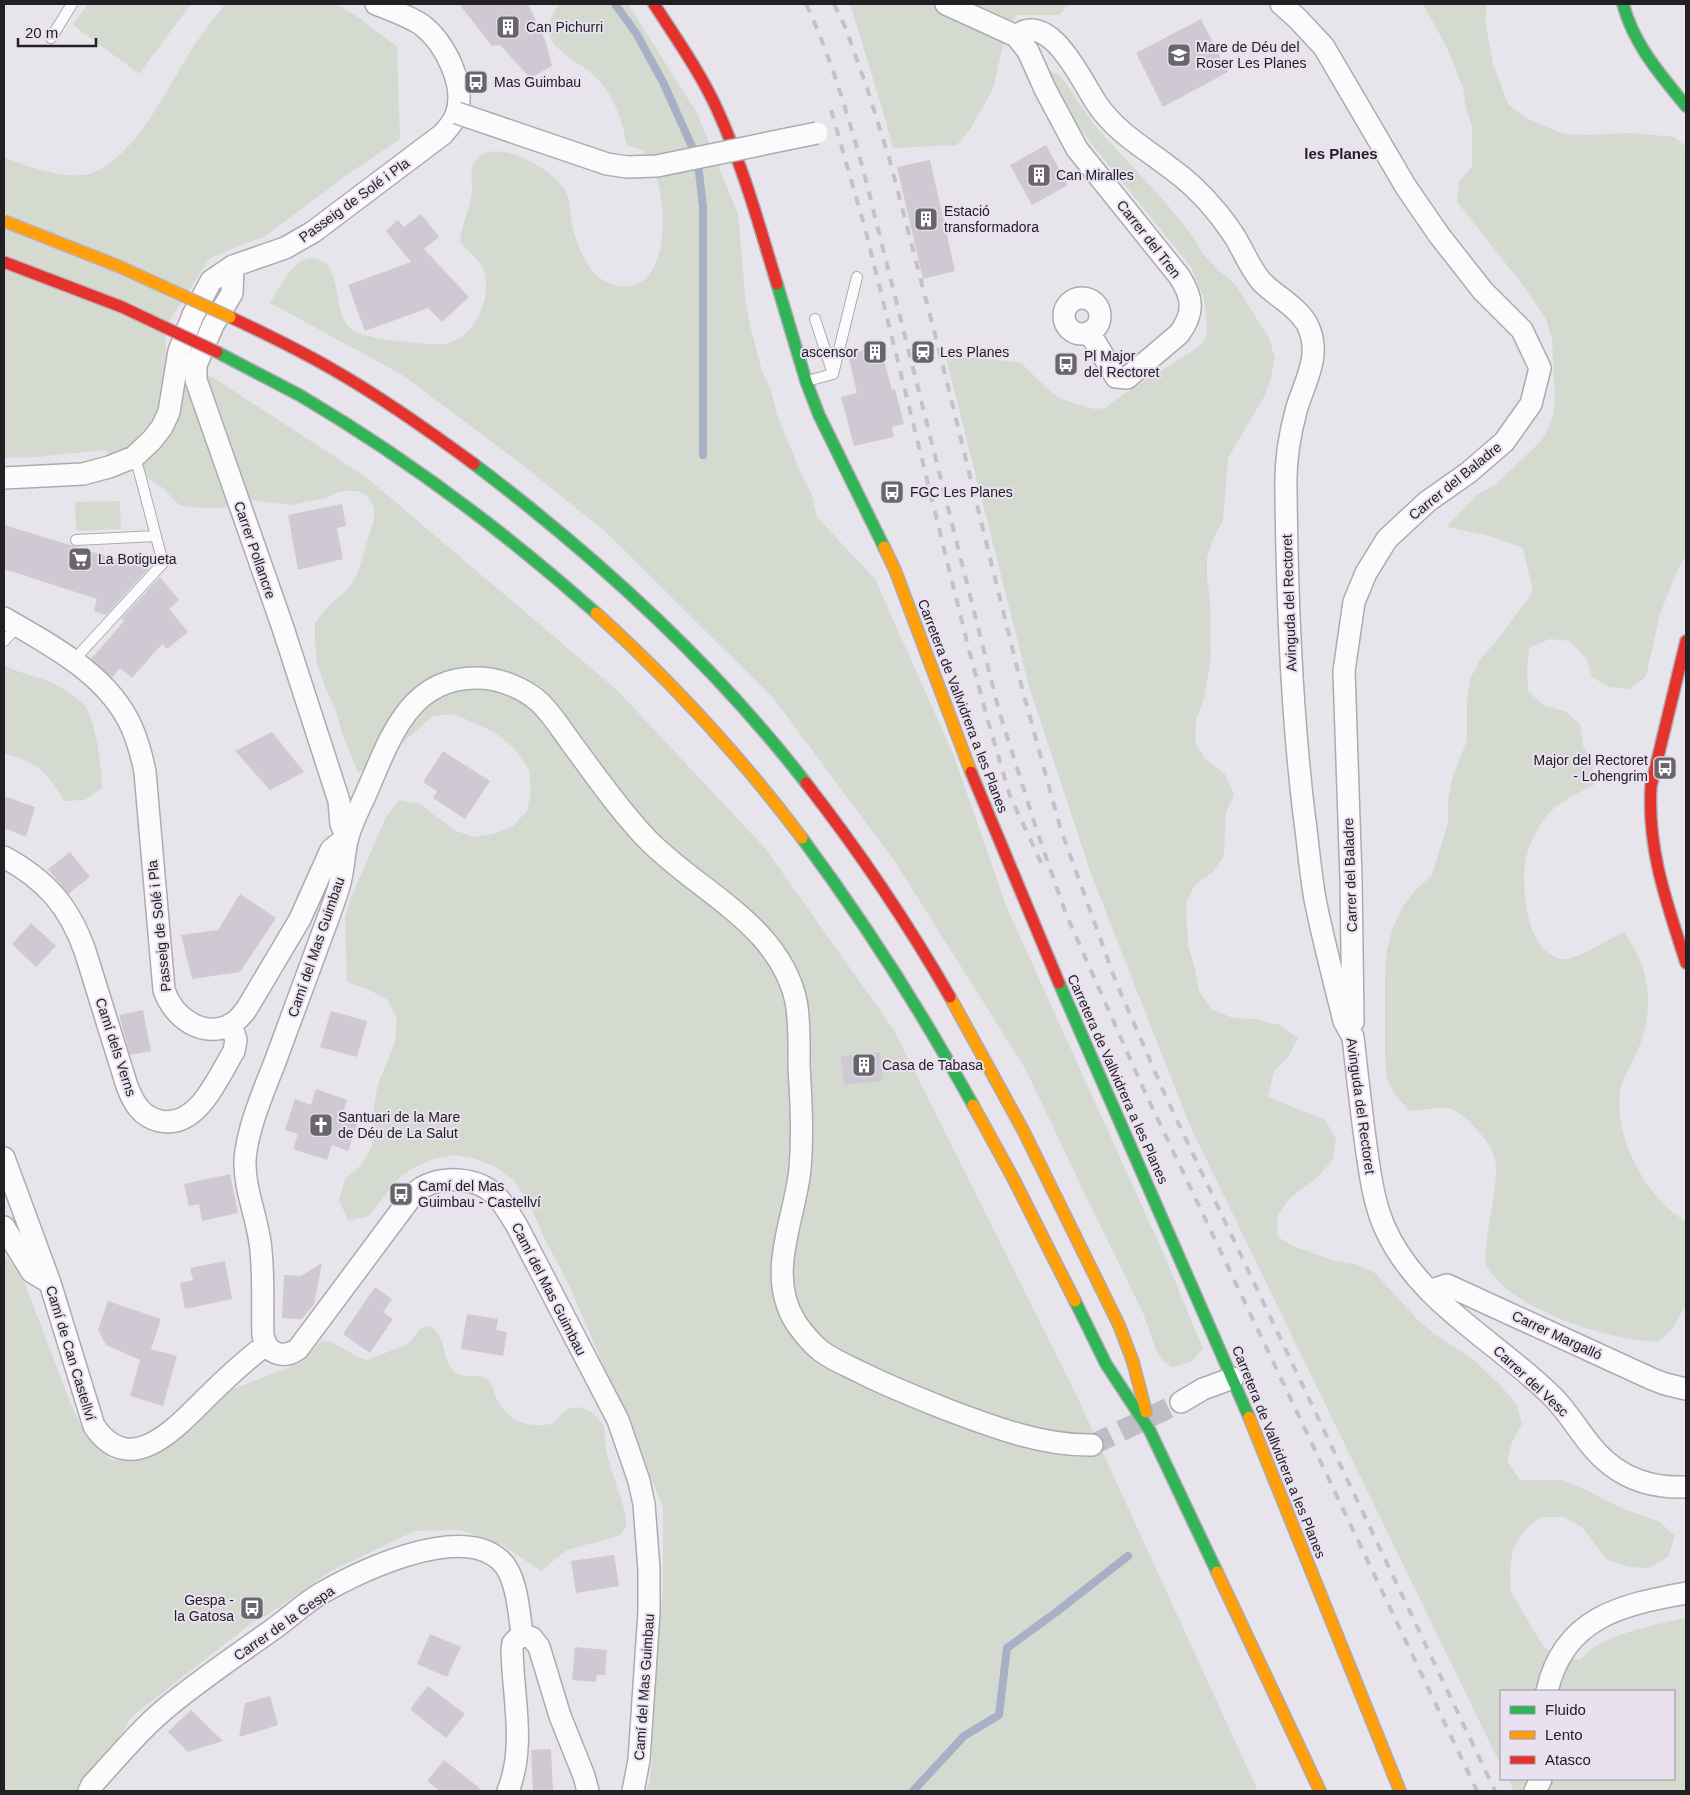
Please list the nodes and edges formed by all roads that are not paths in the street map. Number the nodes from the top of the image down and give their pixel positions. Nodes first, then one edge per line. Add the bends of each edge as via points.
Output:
1 (72, 4) edge
2 (376, 4) edge
3 (654, 4) edge
4 (946, 4) edge
5 (1281, 4) edge
6 (1623, 4) edge
7 (1016, 36) junction
8 (51, 38) dead end
9 (1686, 106) edge
10 (457, 113) junction
11 (817, 133) dead end
12 (4, 221) edge
13 (4, 262) edge
14 (233, 266) junction
15 (857, 276) dead end
16 (815, 319) dead end
17 (1089, 332) dead end
18 (833, 374) junction
19 (806, 381) junction
20 (134, 457) junction
21 (4, 478) edge
22 (156, 536) junction
23 (76, 540) dead end
24 (11, 622) edge
25 (1686, 641) edge
26 (4, 642) edge
27 (73, 661) junction
28 (347, 837) junction
29 (4, 857) edge
30 (1686, 962) edge
31 (231, 1024) junction
32 (1353, 1037) junction
33 (4, 1158) edge
34 (4, 1228) edge
35 (50, 1283) junction
36 (1428, 1291) junction
37 (266, 1345) junction
38 (1233, 1378) junction
39 (1686, 1390) edge
40 (1181, 1402) tunnel mouth
41 (1150, 1431) junction
42 (1092, 1445) tunnel mouth
43 (1686, 1487) edge
44 (1686, 1593) edge
45 (522, 1634) junction
46 (1547, 1690) edge
47 (89, 1791) edge
48 (508, 1791) edge
49 (588, 1791) edge
50 (633, 1791) edge
51 (1320, 1791) edge
52 (1400, 1791) edge

1 - 8 lane
2 - 10 street via 420,24 434,36 452,67 457,84
3 - 19 main road, Carretera de Vallvidrera a les Planes via 698,72 742,169
4 - 7 street
5 - 32 street, Carrer del Baladre via 1324,47 1406,187 1483,291 1522,330 1540,368 1531,404 1504,442 1428,501 1387,539 1366,573 1354,602 1344,671
6 - 9 main road via 1631,32 1642,52
7 - 17 street, Carrer del Tren via 1028,51 1077,149 1179,276 1190,297 1190,316 1186,326 1128,378 1116,377
7 - 32 street, Avinguda del Rectoret via 1022,31 1032,30 1049,36 1064,52 1110,122 1170,167 1216,211 1259,278 1297,312 1312,339 1314,354 1310,375 1296,410 1285,464 1287,607 1296,746 1315,897 1344,1021
10 - 11 street, bridge via 608,164 627,167 657,166
10 - 14 street, Passeig de Solé i Pla via 443,134 313,232 285,248
12 - 41 main road, bridge via 142,276 230,317 290,346 398,410 548,522 614,579 706,669 777,747 841,828 884,889 941,981 1041,1163 1131,1355
13 - 41 main road, bridge via 122,307 217,352 300,396 355,430 490,524 545,568 620,635 687,703 780,809 873,938 936,1038 1013,1178 1106,1364
14 - 20 street, Passeig de Solé i Pla via 211,281 193,315 179,351 169,412 152,440
14 - 28 street, Carrer Pollancre via 232,293 213,325 196,365 196,380 282,626 339,801 341,824
15 - 18 lane
16 - 18 lane
18 - 19 lane
19 - 38 main road, Carretera de Vallvidrera a les Planes via 818,415 894,570 967,762 1055,973
20 - 21 street, Passeig de Solé i Pla via 83,474
20 - 22 lane
22 - 23 lane
22 - 27 lane via 162,564
24 - 26 lane
24 - 27 street, Passeig de Solé i Pla
25 - 30 main road via 1648,809 1661,880
27 - 31 street, Passeig de Solé i Pla via 105,688 120,707 140,749 145,772 166,999 176,1013 190,1023 215,1028
28 - 31 street via 330,850 300,919 246,1010
28 - 37 street, Camí del Mas Guimbau via 341,881 259,1103 246,1149 246,1180 261,1248
28 - 42 street, Camí del Mas Guimbau via 401,718 426,692 459,679 494,679 524,691 538,701 647,839 669,860 728,904 756,931 771,949 789,982 797,1012 802,1132 800,1175 782,1273 783,1289 793,1319 807,1338 836,1360 892,1388 982,1423 1069,1446
29 - 31 street, Camí dels Verns via 43,884 57,898 77,930 132,1100 145,1115 153,1120 173,1122 198,1107 234,1051 236,1040
32 - 36 street, Avinguda del Rectoret via 1377,1208 1393,1244
33 - 35 street, Camí de Can Castellví
34 - 35 street via 32,1272
35 - 37 street, Camí de Can Castellví via 94,1426 106,1441 120,1447 138,1449 150,1446 171,1432 246,1359
36 - 39 street, Carrer Margalló via 1447,1285 1652,1379
36 - 43 street, Carrer del Vesc via 1552,1396 1596,1452 1611,1465 1648,1484
37 - 50 street, Camí del Mas Guimbau via 281,1354 294,1352 301,1346 409,1200 426,1185 469,1181 488,1188 503,1204 618,1420 639,1481 644,1504 649,1612 640,1760
38 - 40 street via 1203,1389
38 - 52 main road, Carretera de Vallvidrera a les Planes
41 - 51 main road
44 - 46 street via 1623,1607 1584,1628 1567,1644
45 - 47 street, Carrer de la Gespa via 512,1578 505,1564 494,1555 477,1547 452,1546 398,1558 319,1595 171,1704 140,1733
45 - 48 street via 513,1643 512,1650 518,1753
45 - 49 street via 532,1638 539,1647

